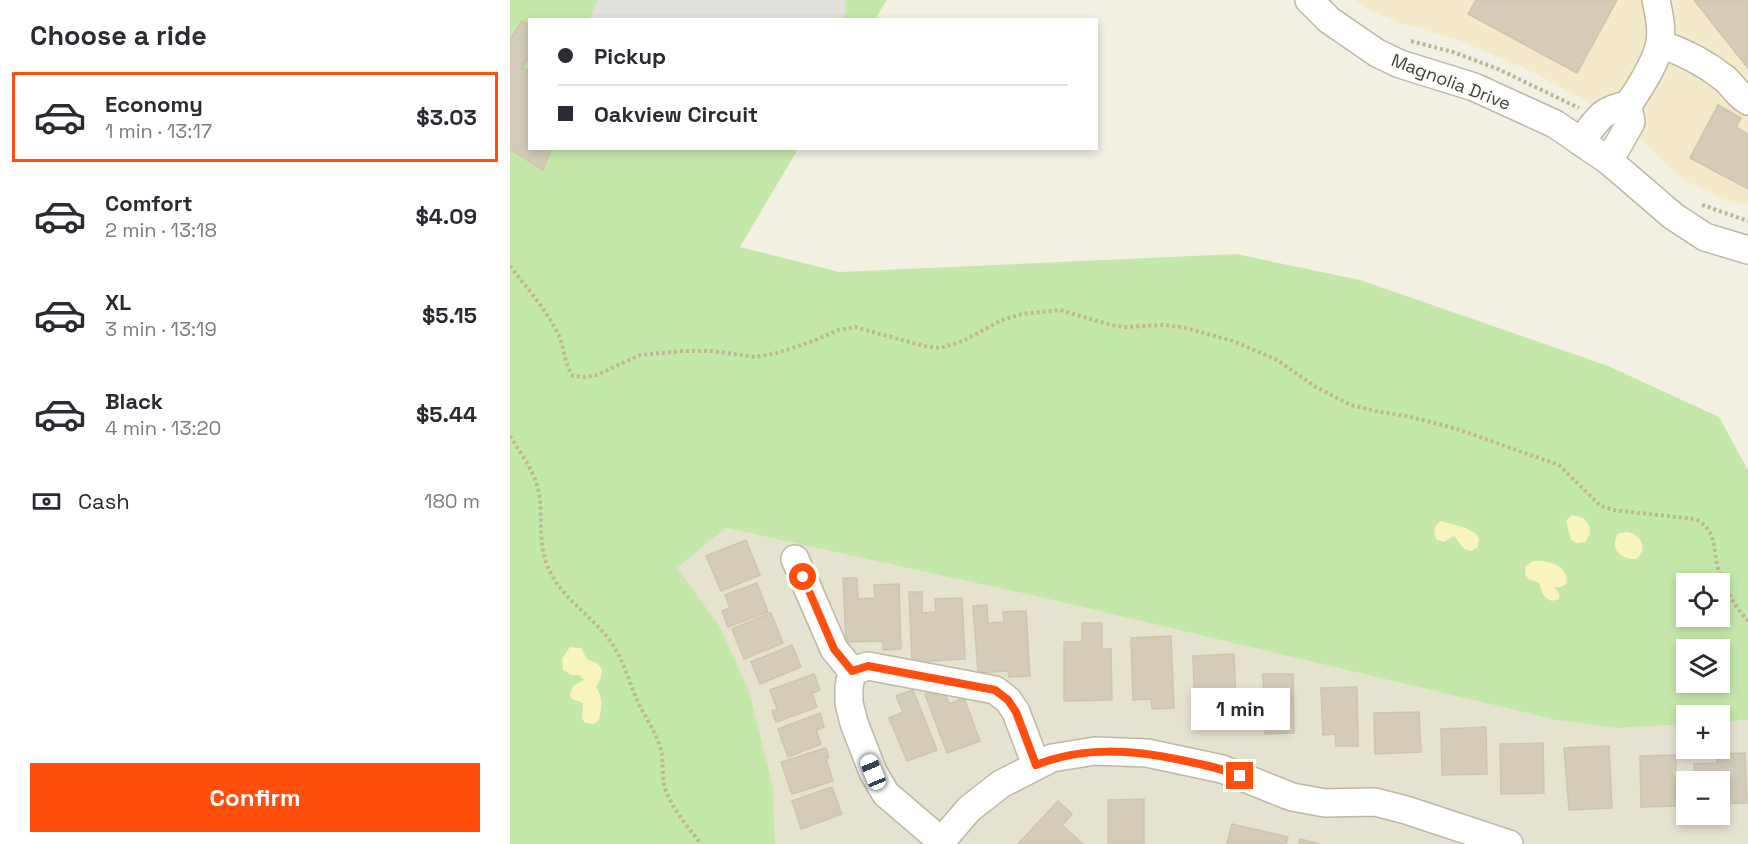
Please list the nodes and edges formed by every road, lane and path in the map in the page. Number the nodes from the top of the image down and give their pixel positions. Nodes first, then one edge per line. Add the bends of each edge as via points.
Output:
1 (1309, 0) edge
2 (1656, 0) edge
3 (1660, 44) junction
4 (1748, 101) edge
5 (1628, 105) junction
6 (1581, 142) junction
7 (1609, 161) junction
8 (1748, 250) edge
9 (510, 266) edge
10 (510, 436) edge
11 (795, 559) dead end
12 (1748, 621) edge
13 (852, 671) junction
14 (1036, 765) junction
15 (940, 843) edge
16 (702, 844) edge
17 (1509, 844) edge

1 - 6 street, Magnolia Drive via 1329,20 1377,53 1474,87 1555,124
2 - 3 street via 1661,20
3 - 4 street via 1704,63
3 - 5 street
5 - 6 street via 1611,107
5 - 7 street via 1631,122
6 - 7 street, Magnolia Drive
7 - 8 street, Magnolia Drive via 1673,216 1705,237
9 - 12 path via 558,333 573,376 597,375 640,355 712,351 755,357 855,327 940,348 963,341 1002,320 1047,310 1074,312 1125,327 1163,325 1202,331 1277,360 1316,387 1352,405 1454,428 1559,465 1601,506 1695,519 1705,524 1712,534 1720,574
10 - 16 path via 538,491 540,542 554,580 616,649 655,732 664,789
11 - 13 street via 834,649
13 - 14 street via 868,666 995,690 1016,712
13 - 15 street via 849,703 873,772 886,794
14 - 15 street via 1001,783 969,809
14 - 17 street via 1052,758 1095,751 1147,753 1222,769 1292,797 1325,803 1375,802 1395,807

